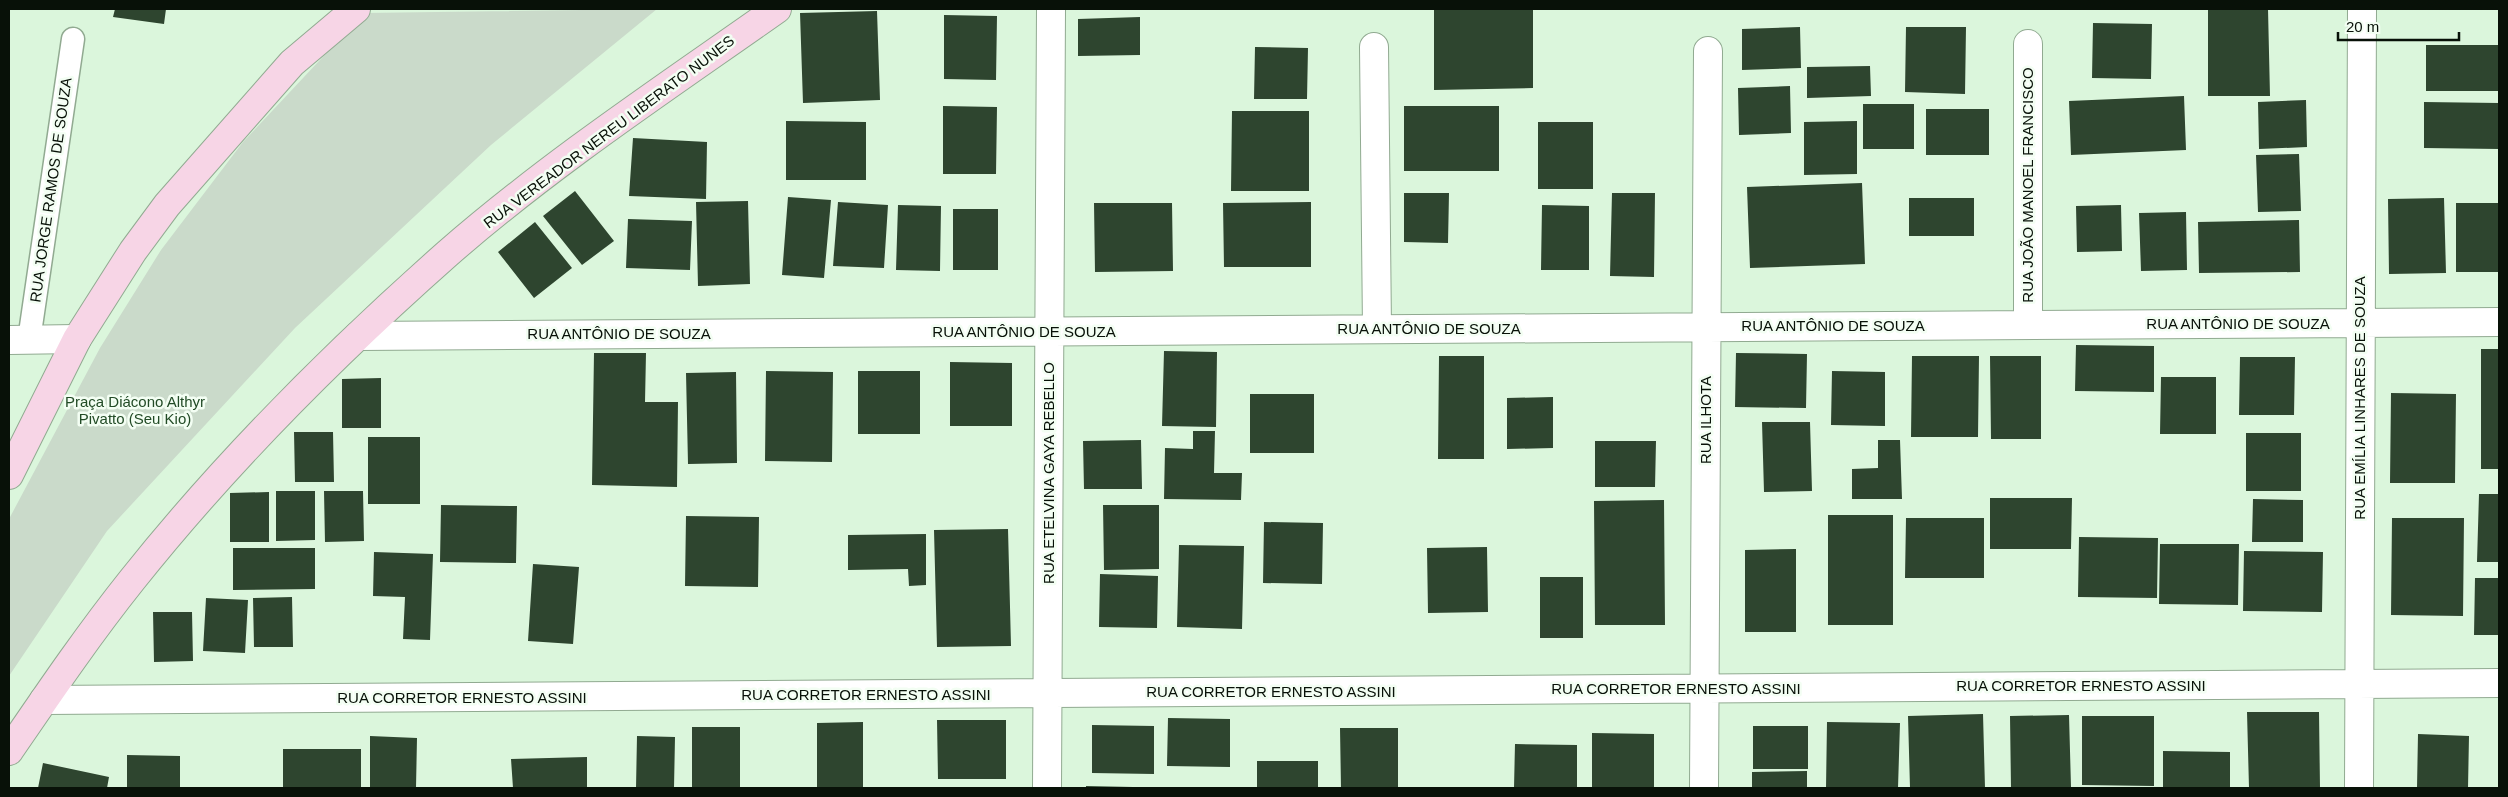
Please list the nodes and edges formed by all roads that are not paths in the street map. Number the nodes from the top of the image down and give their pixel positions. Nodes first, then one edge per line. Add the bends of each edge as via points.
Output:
1 (356, 9) edge
2 (777, 9) edge
3 (1051, 9) edge
4 (2362, 9) edge
5 (73, 39) dead end
6 (2028, 44) dead end
7 (1374, 48) dead end
8 (1708, 51) dead end
9 (2499, 322) edge
10 (2360, 323) junction
11 (2028, 325) junction
12 (1706, 327) junction
13 (1377, 329) junction
14 (1050, 331) junction
15 (358, 336) junction
16 (77, 339) junction
17 (19, 340) edge
18 (9, 475) edge
19 (2499, 683) edge
20 (2359, 684) junction
21 (1704, 689) junction
22 (1047, 694) junction
23 (44, 700) junction
24 (9, 752) edge
25 (1047, 788) edge
26 (1704, 788) edge
27 (2359, 788) edge

1 - 16 main road via 292,63 167,206 133,251
2 - 15 main road, RUA VEREADOR NEREU LIBERATO NUNES via 528,189 449,253
3 - 14 street, RUA ETELVINA GAYA REBELLO
4 - 10 street, RUA EMÍLIA LINHARES DE SOUZA
5 - 17 lane, RUA JORGE RAMOS DE SOUZA
6 - 11 street, RUA JOÃO MANOEL FRANCISCO
7 - 13 street
8 - 12 street, RUA ILHOTA
9 - 10 street, RUA ANTÔNIO DE SOUZA
10 - 11 street, RUA ANTÔNIO DE SOUZA
10 - 20 street, RUA EMÍLIA LINHARES DE SOUZA
11 - 12 street, RUA ANTÔNIO DE SOUZA
12 - 13 street, RUA ANTÔNIO DE SOUZA
12 - 21 street, RUA ILHOTA
13 - 14 street, RUA ANTÔNIO DE SOUZA
14 - 15 street, RUA ANTÔNIO DE SOUZA
14 - 22 street, RUA ETELVINA GAYA REBELLO
15 - 23 main road, RUA VEREADOR NEREU LIBERATO NUNES via 214,483 131,580
16 - 17 street
16 - 18 main road
19 - 20 street, RUA CORRETOR ERNESTO ASSINI
20 - 21 street, RUA CORRETOR ERNESTO ASSINI
20 - 27 street, RUA EMÍLIA LINHARES DE SOUZA
21 - 22 street, RUA CORRETOR ERNESTO ASSINI
21 - 26 street, RUA ILHOTA
22 - 23 street, RUA CORRETOR ERNESTO ASSINI
22 - 25 street, RUA ETELVINA GAYA REBELLO
23 - 24 main road, RUA VEREADOR NEREU LIBERATO NUNES

